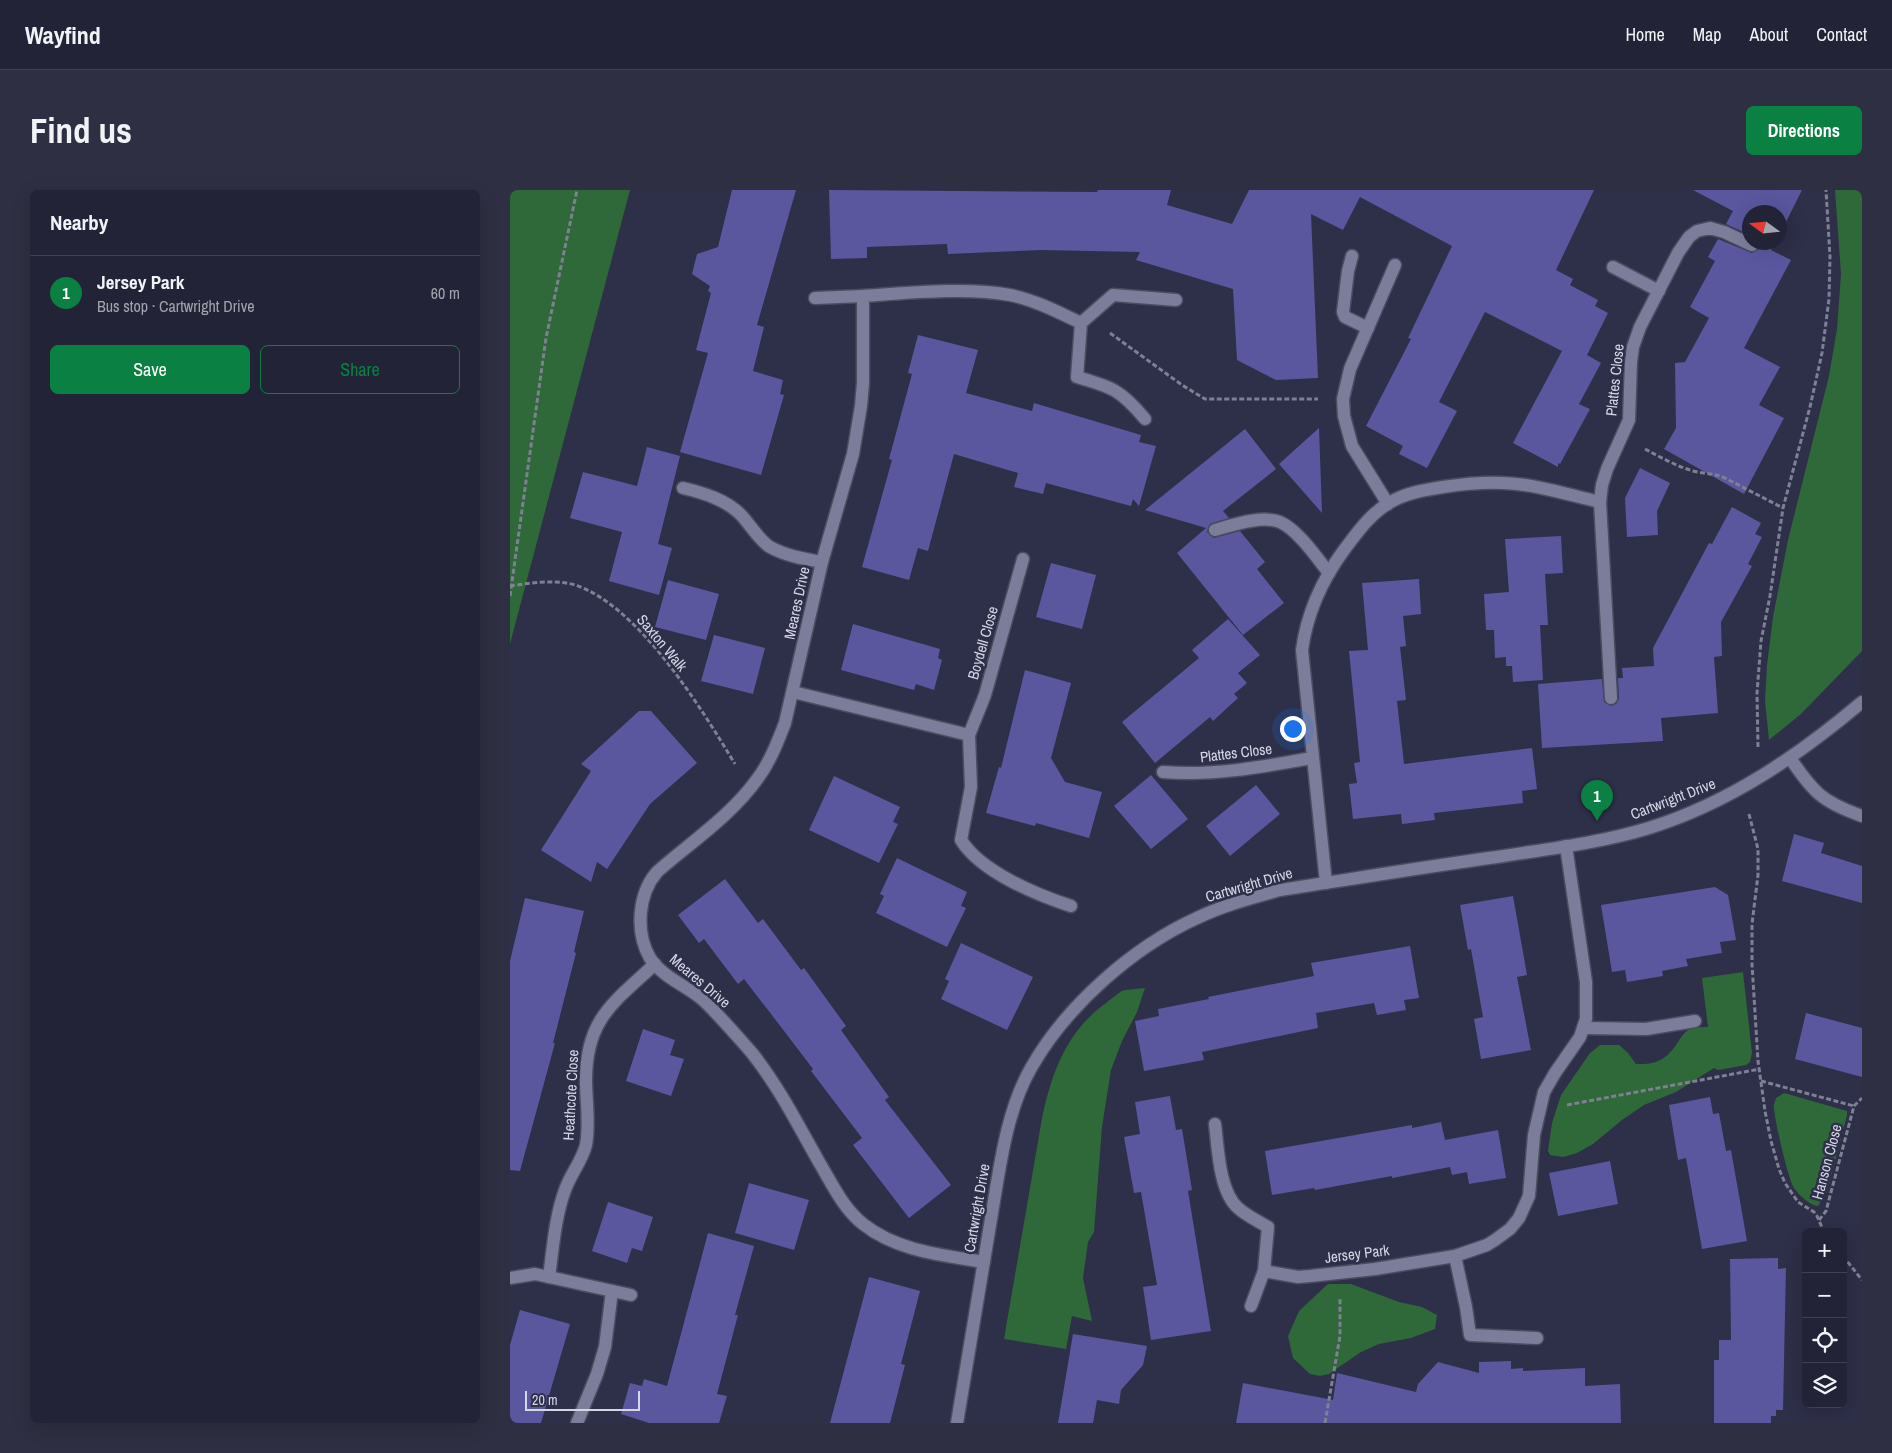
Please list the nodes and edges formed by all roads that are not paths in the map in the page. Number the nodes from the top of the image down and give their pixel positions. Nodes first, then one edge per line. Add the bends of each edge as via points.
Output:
1 (1742, 240) edge
2 (1352, 256) dead end
3 (1395, 265) dead end
4 (1613, 267) dead end
5 (1659, 291) junction
6 (863, 296) junction
7 (815, 298) dead end
8 (1176, 300) dead end
9 (1085, 320) junction
10 (1368, 328) junction
11 (1145, 419) dead end
12 (683, 488) dead end
13 (1600, 502) junction
14 (1388, 504) junction
15 (1215, 530) dead end
16 (1023, 559) dead end
17 (822, 562) junction
18 (1329, 573) junction
19 (793, 692) junction
20 (1610, 698) dead end
21 (1862, 702) edge
22 (969, 735) junction
23 (1312, 758) junction
24 (1790, 758) junction
25 (1163, 772) dead end
26 (1862, 816) edge
27 (1566, 846) junction
28 (1326, 883) junction
29 (1072, 906) dead end
30 (655, 964) junction
31 (1696, 1020) dead end
32 (1583, 1028) junction
33 (1215, 1124) dead end
34 (1455, 1256) junction
35 (984, 1262) junction
36 (1264, 1271) junction
37 (549, 1276) junction
38 (510, 1278) edge
39 (612, 1291) junction
40 (631, 1295) dead end
41 (1251, 1306) dead end
42 (1537, 1338) dead end
43 (577, 1423) edge
44 (957, 1423) edge

1 - 5 street, Plattes Close via 1710,228 1697,230 1678,253
2 - 10 street via 1343,312 1345,317
3 - 10 street
4 - 5 street
5 - 13 street, Plattes Close via 1633,347 1629,420 1607,469
6 - 7 street
6 - 9 street via 957,292 1009,295
6 - 17 street, Meares Drive via 860,414 853,454
8 - 9 street via 1113,295
9 - 11 street via 1077,377 1120,392
10 - 14 street via 1350,369 1343,399 1344,416 1352,446
12 - 17 street, Meares Drive via 712,496 726,504 740,514 769,546 782,553
13 - 14 street via 1497,483 1431,489 1406,495
13 - 20 street, Plattes Close
14 - 18 street via 1370,518
15 - 18 street via 1246,522 1280,522 1300,539
16 - 22 street, Boydell Close via 985,695
17 - 19 street, Meares Drive
18 - 23 street via 1310,610 1302,650
19 - 22 street
19 - 30 street, Meares Drive via 776,746 758,778 737,804 648,882 642,900 641,924 644,942
21 - 24 street, Cartwright Drive
22 - 29 street, Boydell Close via 971,787 961,840 1000,874 1021,887
23 - 25 street, Plattes Close via 1246,770 1193,774
23 - 28 street
24 - 26 street via 1816,793
24 - 27 street, Cartwright Drive via 1740,790 1703,807 1649,828
27 - 28 street, Cartwright Drive
27 - 32 street, Jersey Park via 1586,982 1587,1010
28 - 35 street, Cartwright Drive via 1280,890 1197,918 1158,939 1118,968 1074,1009 1030,1068 1014,1107 1000,1164
30 - 35 street, Meares Drive via 702,1000 752,1054 779,1089 835,1190 862,1224 898,1244
30 - 37 street, Heathcote Close via 603,1015 590,1042 585,1146 565,1190
31 - 32 street via 1646,1030
32 - 34 street, Jersey Park via 1571,1052 1549,1082 1534,1135 1529,1196 1518,1218 1495,1240
33 - 36 street via 1223,1177 1232,1202 1268,1227
34 - 36 street, Jersey Park via 1298,1277
34 - 42 street via 1470,1335
35 - 44 street, Cartwright Drive
36 - 41 street
37 - 38 street via 535,1274
37 - 39 street
39 - 40 street
39 - 43 street via 605,1347

